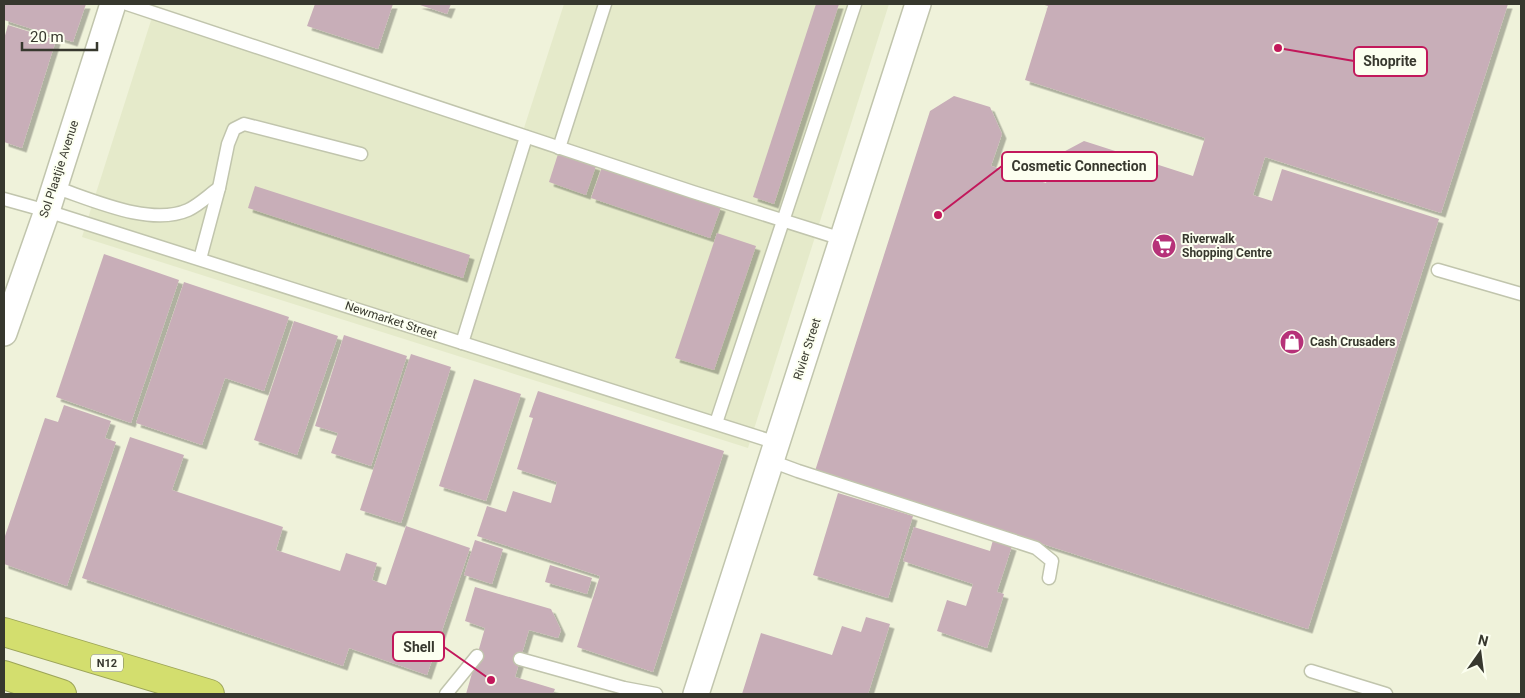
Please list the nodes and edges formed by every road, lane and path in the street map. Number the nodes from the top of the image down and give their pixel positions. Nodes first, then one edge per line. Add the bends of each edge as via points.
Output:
1 (112, 4) edge
2 (128, 4) edge
3 (604, 4) edge
4 (856, 4) edge
5 (913, 5) edge
6 (526, 137) junction
7 (559, 148) junction
8 (361, 154) dead end
9 (54, 187) junction
10 (219, 188) junction
11 (4, 199) edge
12 (46, 211) junction
13 (784, 220) junction
14 (842, 240) junction
15 (200, 260) junction
16 (1438, 270) dead end
17 (1521, 294) edge
18 (4, 333) edge
19 (462, 343) junction
20 (716, 423) junction
21 (774, 452) junction
22 (1049, 578) dead end
23 (4, 632) edge
24 (477, 656) dead end
25 (520, 659) dead end
26 (1311, 671) dead end
27 (4, 675) edge
28 (621, 691) edge
29 (62, 694) edge
30 (210, 694) edge
31 (446, 694) edge
32 (656, 694) edge
33 (696, 694) edge
34 (1386, 694) edge

1 - 9 street, Sol Plaatjie Avenue
2 - 6 lane
3 - 7 lane
4 - 13 lane
5 - 14 street, Rivier Street
6 - 7 lane
6 - 19 lane
7 - 13 lane
8 - 10 lane via 244,124 234,129 228,144
9 - 10 lane via 154,215 188,210
9 - 12 street, Sol Plaatjie Avenue
10 - 15 lane
11 - 12 lane, Newmarket Street
12 - 15 lane, Newmarket Street
12 - 18 street, Sol Plaatjie Avenue
13 - 14 lane
13 - 20 lane
14 - 21 street, Rivier Street
15 - 19 lane, Newmarket Street
16 - 17 lane
19 - 20 lane, Newmarket Street
20 - 21 lane, Newmarket Street
21 - 22 lane, Newmarket Street via 798,471 1036,548 1052,562
21 - 33 street, Rivier Street
23 - 30 highway, N12
24 - 31 lane
25 - 28 lane
26 - 34 lane
27 - 29 highway
28 - 32 lane

